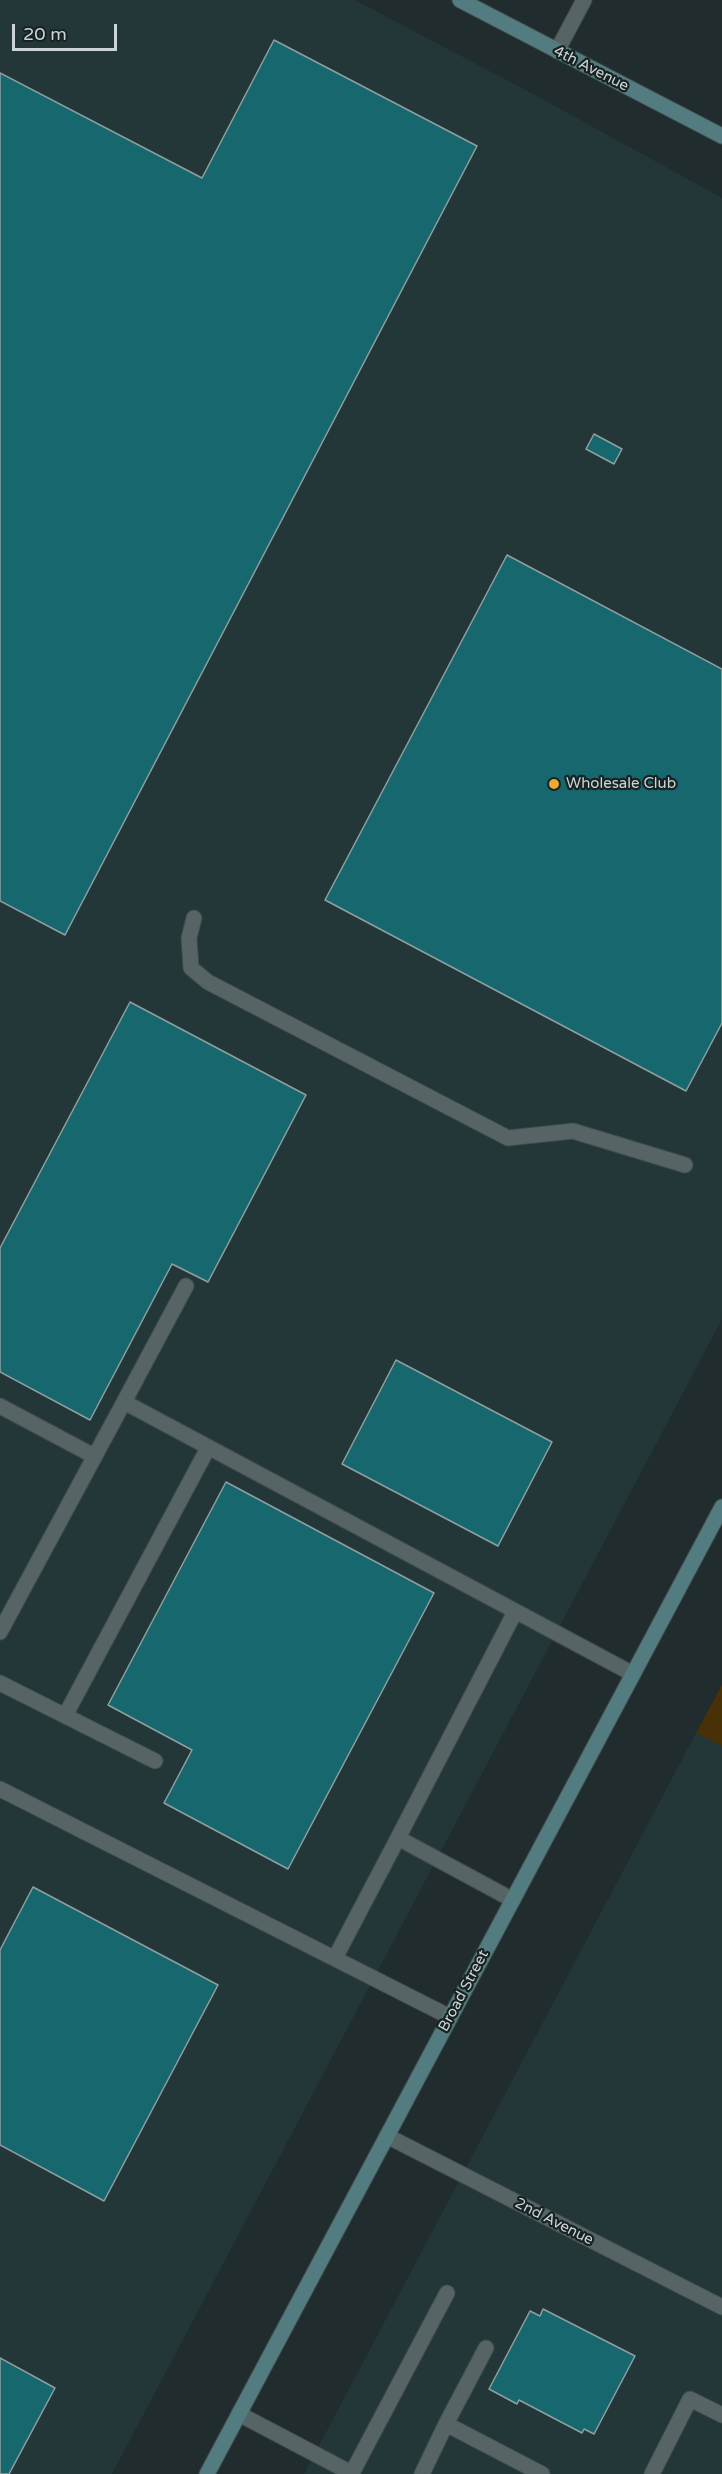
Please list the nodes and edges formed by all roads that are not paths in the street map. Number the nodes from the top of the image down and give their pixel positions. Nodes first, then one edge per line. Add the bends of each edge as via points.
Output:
1 (460, 0) edge
2 (584, 0) edge
3 (557, 51) junction
4 (722, 136) edge
5 (194, 918) dead end
6 (685, 1165) dead end
7 (186, 1286) dead end
8 (124, 1402) junction
9 (0, 1406) edge
10 (208, 1448) junction
11 (94, 1456) junction
12 (722, 1507) edge
13 (515, 1612) junction
14 (0, 1632) edge
15 (633, 1674) junction
16 (0, 1683) edge
17 (66, 1714) junction
18 (155, 1761) dead end
19 (0, 1789) edge
20 (398, 1838) junction
21 (513, 1900) junction
22 (335, 1958) junction
23 (450, 2017) junction
24 (387, 2136) junction
25 (447, 2293) dead end
26 (722, 2307) edge
27 (486, 2348) dead end
28 (239, 2414) junction
29 (722, 2415) edge
30 (446, 2424) junction
31 (207, 2474) edge
32 (353, 2474) edge
33 (422, 2474) edge
34 (542, 2474) edge
35 (652, 2474) edge

1 - 3 main road, 4th Avenue
2 - 3 street
3 - 4 main road, 4th Avenue
5 - 6 street via 189,938 191,968 208,982 508,1138 573,1131
7 - 8 street
8 - 10 street
8 - 11 street
9 - 11 street
10 - 13 street
10 - 17 street
11 - 14 street
12 - 15 main road, Broad Street
13 - 15 street
13 - 20 street
15 - 21 main road, Broad Street
16 - 17 street
17 - 18 street
19 - 22 street
20 - 21 street
20 - 22 street
21 - 23 main road, Broad Street
22 - 23 street
23 - 24 main road, Broad Street
24 - 26 street, 2nd Avenue
24 - 28 main road, Broad Street
25 - 32 street
27 - 30 street
28 - 31 main road, Broad Street
28 - 32 street
29 - 35 street via 690,2399
30 - 33 street
30 - 34 street

